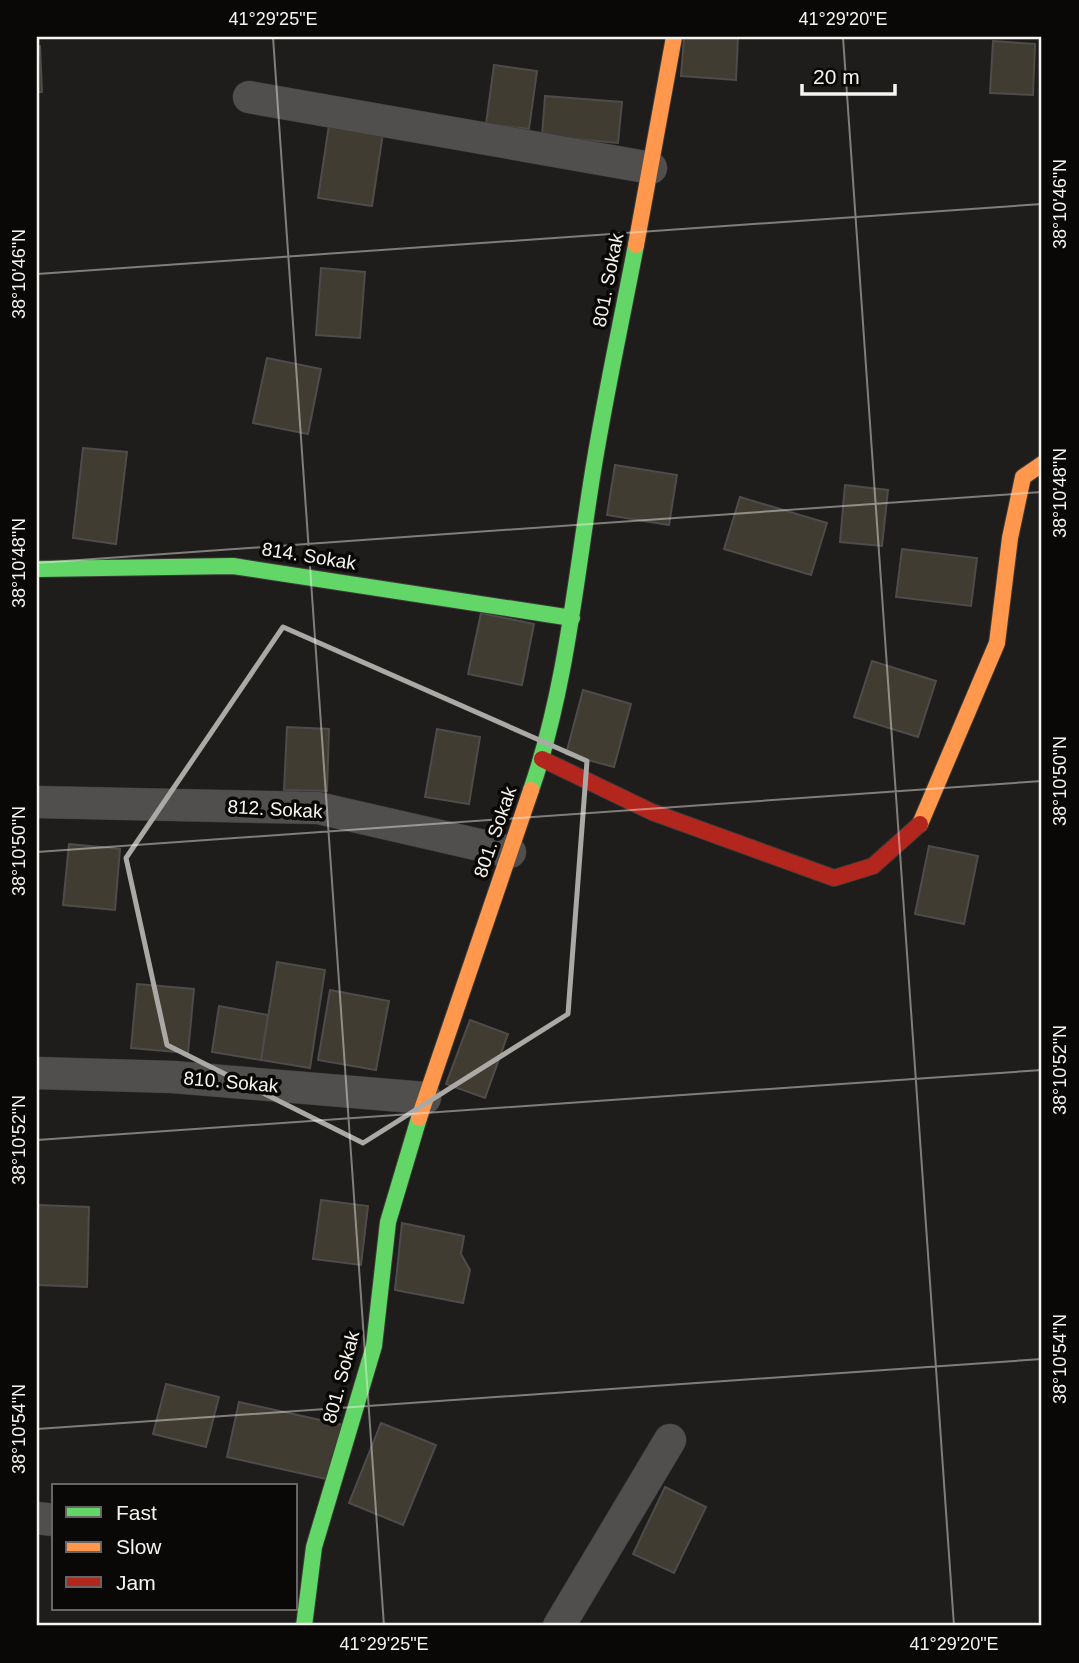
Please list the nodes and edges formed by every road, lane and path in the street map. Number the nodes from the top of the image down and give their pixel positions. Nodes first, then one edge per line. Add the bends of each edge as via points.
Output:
1 (674, 37) edge
2 (249, 97) dead end
3 (651, 168) junction
4 (1042, 464) edge
5 (37, 569) edge
6 (572, 618) junction
7 (542, 759) junction
8 (37, 802) edge
9 (510, 852) junction
10 (37, 1073) edge
11 (425, 1098) junction
12 (670, 1440) dead end
13 (305, 1546) edge
14 (304, 1626) edge
15 (559, 1626) edge

1 - 3 street, 801. Sokak
2 - 3 street
3 - 6 street, 801. Sokak via 594,464
4 - 7 street via 1023,477 997,643 920,825 873,866 834,878 652,812
5 - 6 street, 814. Sokak via 233,566
6 - 7 street, 801. Sokak
7 - 9 street, 801. Sokak
8 - 9 street, 812. Sokak via 318,808
9 - 11 street, 801. Sokak
10 - 11 street, 810. Sokak via 173,1077
11 - 13 street, 801. Sokak via 388,1222 374,1346
12 - 15 street
13 - 14 street, 801. Sokak

